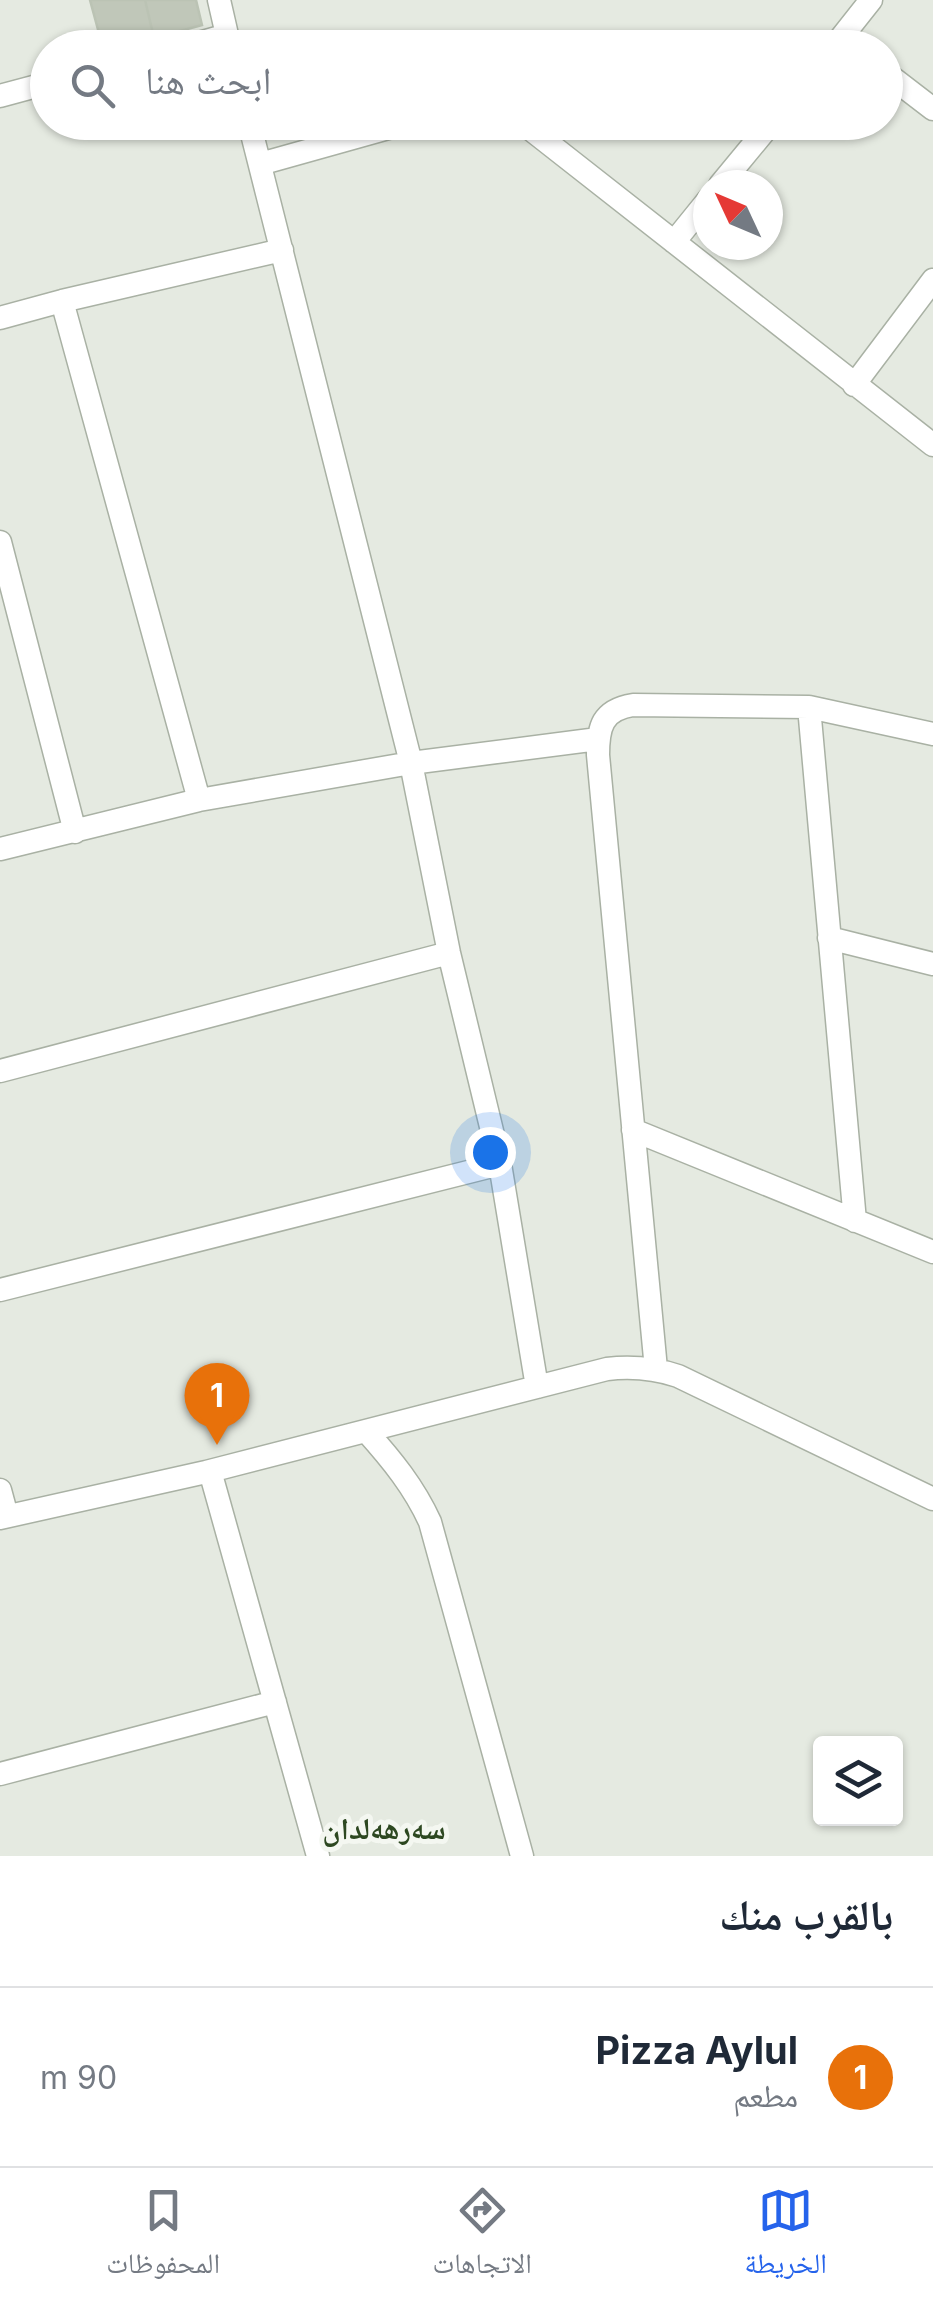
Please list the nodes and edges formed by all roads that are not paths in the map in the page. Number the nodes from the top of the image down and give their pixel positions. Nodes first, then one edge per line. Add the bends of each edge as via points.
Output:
1 (220, 0) edge
2 (871, 0) edge
3 (226, 30) edge
4 (852, 30) edge
5 (903, 86) edge
6 (30, 88) edge
7 (0, 96) edge
8 (933, 109) edge
9 (254, 140) edge
10 (346, 140) edge
11 (544, 140) edge
12 (757, 140) edge
13 (260, 164) junction
14 (732, 170) edge
15 (693, 219) edge
16 (674, 242) junction
17 (282, 250) junction
18 (933, 280) edge
19 (62, 301) junction
20 (0, 318) edge
21 (854, 384) junction
22 (933, 445) edge
23 (0, 542) edge
24 (809, 707) junction
25 (933, 734) edge
26 (598, 739) junction
27 (411, 763) junction
28 (199, 800) junction
29 (75, 832) junction
30 (0, 849) edge
31 (830, 938) junction
32 (449, 953) junction
33 (933, 964) edge
34 (0, 1071) edge
35 (633, 1130) junction
36 (500, 1164) junction
37 (855, 1222) junction
38 (933, 1252) edge
39 (0, 1290) edge
40 (656, 1369) junction
41 (536, 1387) junction
42 (366, 1431) junction
43 (210, 1471) junction
44 (0, 1490) edge
45 (933, 1500) edge
46 (3, 1517) edge
47 (275, 1702) junction
48 (0, 1774) edge
49 (318, 1856) edge
50 (522, 1856) edge

1 - 3 street
2 - 4 street
5 - 8 street
6 - 7 street
9 - 13 street
10 - 13 street
11 - 16 street
12 - 14 street
13 - 17 street
15 - 16 street
16 - 21 street
17 - 19 street
17 - 27 street
18 - 21 street
19 - 20 street
19 - 28 street
21 - 22 street
23 - 29 street
24 - 25 street
24 - 26 street via 633,705 608,715
24 - 31 street
26 - 27 street
26 - 35 street
27 - 28 street
27 - 32 street
28 - 29 street
29 - 30 street
31 - 33 street
31 - 37 street
32 - 34 street
32 - 36 street
35 - 37 street
35 - 40 street
36 - 39 street
36 - 41 street
37 - 38 street
40 - 41 street via 607,1369
40 - 45 street
41 - 42 street
42 - 43 street
42 - 50 street via 417,1494 430,1522
43 - 46 street
43 - 47 street
44 - 46 street
47 - 48 street
47 - 49 street

